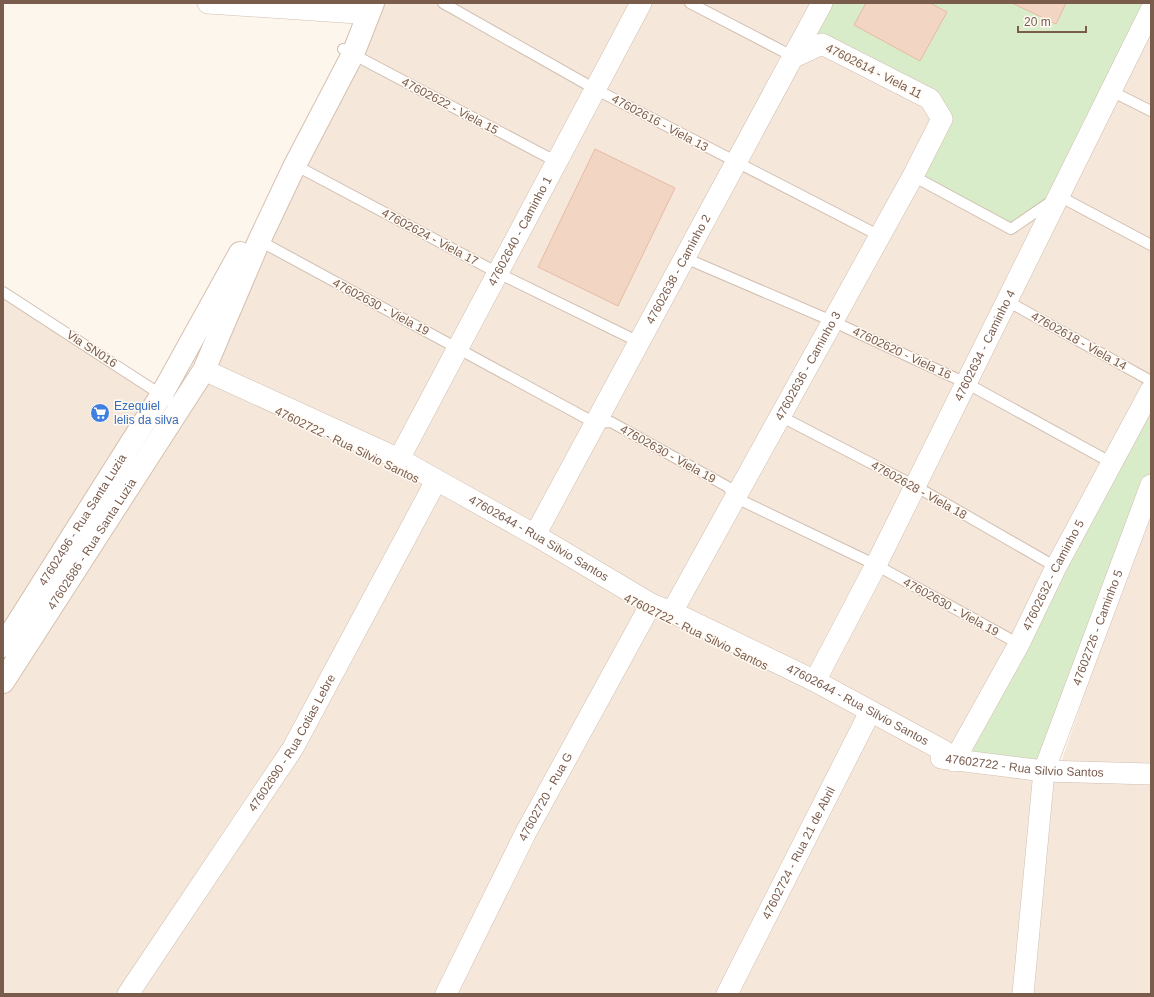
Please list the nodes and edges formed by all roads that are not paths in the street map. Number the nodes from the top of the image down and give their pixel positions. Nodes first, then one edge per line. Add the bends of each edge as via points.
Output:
1 (208, 3) edge
2 (443, 3) edge
3 (641, 3) edge
4 (690, 3) edge
5 (822, 3) edge
6 (252, 4) edge
7 (364, 6) edge
8 (1151, 11) edge
9 (348, 52) junction
10 (794, 57) junction
11 (595, 89) junction
12 (1111, 91) junction
13 (1151, 111) edge
14 (942, 119) joint
15 (557, 162) junction
16 (291, 163) junction
17 (736, 163) junction
18 (913, 176) junction
19 (1059, 196) junction
20 (880, 236) junction
21 (254, 239) junction
22 (1151, 245) edge
23 (685, 258) junction
24 (498, 273) junction
25 (3, 292) edge
26 (1007, 301) junction
27 (832, 321) junction
28 (640, 342) junction
29 (457, 348) junction
30 (204, 370) junction
31 (1151, 381) edge
32 (966, 383) junction
33 (1151, 390) edge
34 (162, 394) junction
35 (180, 406) junction
36 (780, 416) junction
37 (595, 423) junction
38 (399, 459) junction
39 (1112, 463) junction
40 (434, 484) junction
41 (1151, 485) edge
42 (915, 486) junction
43 (734, 497) junction
44 (535, 535) junction
45 (876, 565) junction
46 (1056, 567) junction
47 (649, 607) junction
48 (672, 612) junction
49 (1019, 644) junction
50 (3, 646) edge
51 (815, 681) junction
52 (3, 682) edge
53 (868, 715) junction
54 (954, 760) junction
55 (1044, 771) junction
56 (1151, 774) edge
57 (128, 994) edge
58 (446, 994) edge
59 (727, 994) edge
60 (1023, 994) edge

1 - 6 street
2 - 11 lane, 47602616 - Viela 13
3 - 11 street, 47602640 - Caminho 1
4 - 10 lane
5 - 10 street, 47602638 - Caminho 2
6 - 7 street
7 - 9 street
8 - 12 street, 47602634 - Caminho 4
9 - 15 lane, 47602622 - Viela 15
9 - 16 street
10 - 14 street, 47602614 - Viela 11 via 822,44 930,99
10 - 17 street, 47602638 - Caminho 2
11 - 15 street, 47602640 - Caminho 1
11 - 17 lane, 47602616 - Viela 13
12 - 13 lane
12 - 19 street, 47602634 - Caminho 4
14 - 18 street, 47602636 - Caminho 3
15 - 24 street, 47602640 - Caminho 1
16 - 21 street
16 - 24 lane, 47602624 - Viela 17
17 - 20 lane, 47602616 - Viela 13
17 - 23 street, 47602638 - Caminho 2
18 - 19 lane via 1011,230
18 - 20 street, 47602636 - Caminho 3
19 - 22 lane
19 - 26 street, 47602634 - Caminho 4
20 - 27 street, 47602636 - Caminho 3
21 - 29 lane, 47602630 - Viela 19
21 - 30 street, 47602686 - Rua Santa Luzia
21 - 34 street, 47602496 - Rua Santa Luzia
23 - 27 lane, 47602620 - Viela 16
23 - 28 street, 47602638 - Caminho 2
24 - 28 lane, 47602624 - Viela 17
24 - 29 street, 47602640 - Caminho 1
25 - 34 lane, Via SN016
26 - 31 lane, 47602618 - Viela 14
26 - 32 street, 47602634 - Caminho 4
27 - 32 lane, 47602620 - Viela 16
27 - 36 street, 47602636 - Caminho 3
28 - 37 street, 47602638 - Caminho 2
29 - 37 lane, 47602630 - Viela 19
29 - 38 street, 47602640 - Caminho 1
30 - 35 street, 47602686 - Rua Santa Luzia
30 - 38 street, 47602644 - Rua Silvio Santos
30 - 40 street, 47602722 - Rua Silvio Santos via 223,385
32 - 39 lane, 47602620 - Viela 16
32 - 42 street, 47602634 - Caminho 4
33 - 39 street, 47602632 - Caminho 5
34 - 35 lane, Via SN016
34 - 50 street, 47602496 - Rua Santa Luzia
35 - 52 street, 47602686 - Rua Santa Luzia
36 - 42 lane, 47602628 - Viela 18
36 - 43 street, 47602636 - Caminho 3
37 - 43 lane, 47602630 - Viela 19 via 611,422 728,487
37 - 44 street, 47602638 - Caminho 2
38 - 40 street, 47602644 - Rua Silvio Santos
39 - 46 street, 47602632 - Caminho 5
40 - 44 street, 47602644 - Rua Silvio Santos
40 - 47 street, 47602722 - Rua Silvio Santos via 529,541
40 - 57 street, 47602690 - Rua Cotias Lebre via 293,748
41 - 55 street, 47602726 - Caminho 5
42 - 45 street, 47602634 - Caminho 4
42 - 46 lane, 47602628 - Viela 18
43 - 45 lane, 47602630 - Viela 19
43 - 48 street, 47602636 - Caminho 3
44 - 47 street, 47602644 - Rua Silvio Santos
45 - 49 lane, 47602630 - Viela 19
45 - 51 street, 47602634 - Caminho 4
46 - 49 street, 47602632 - Caminho 5
47 - 48 street, 47602644 - Rua Silvio Santos
47 - 53 street, 47602722 - Rua Silvio Santos via 666,618
47 - 58 street, 47602720 - Rua G via 525,834
48 - 51 street, 47602644 - Rua Silvio Santos
49 - 54 street, 47602632 - Caminho 5
51 - 53 street, 47602644 - Rua Silvio Santos
53 - 54 street, 47602644 - Rua Silvio Santos via 944,752
53 - 59 street, 47602724 - Rua 21 de Abril
54 - 55 street, 47602722 - Rua Silvio Santos
55 - 56 street, 47602722 - Rua Silvio Santos
55 - 60 street, 47602726 - Caminho 5

